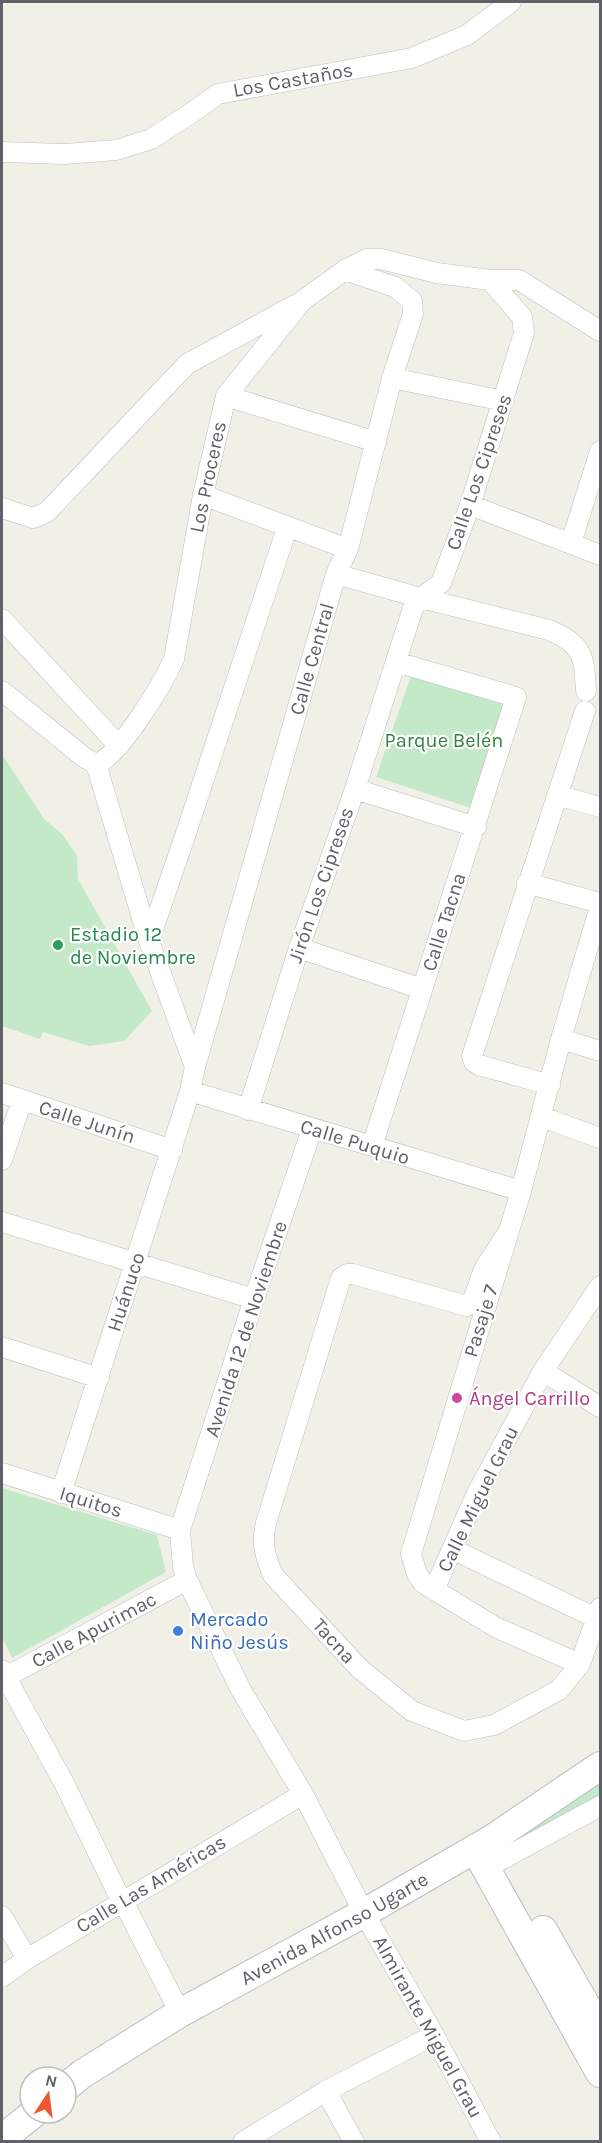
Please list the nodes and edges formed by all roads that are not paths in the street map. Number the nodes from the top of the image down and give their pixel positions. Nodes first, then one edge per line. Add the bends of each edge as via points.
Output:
1 (511, 2) edge
2 (2, 152) edge
3 (345, 270) junction
4 (489, 280) junction
5 (302, 301) junction
6 (600, 331) edge
7 (392, 378) junction
8 (226, 396) junction
9 (504, 401) junction
10 (376, 442) junction
11 (600, 451) edge
12 (203, 495) junction
13 (470, 506) junction
14 (2, 508) edge
15 (286, 528) junction
16 (571, 543) junction
17 (348, 549) junction
18 (600, 555) edge
19 (336, 574) junction
20 (421, 598) junction
21 (2, 619) edge
22 (396, 662) junction
23 (586, 691) dead end
24 (2, 692) edge
25 (585, 711) dead end
26 (119, 746) junction
27 (96, 764) junction
28 (355, 789) junction
29 (557, 795) junction
30 (600, 807) edge
31 (476, 827) junction
32 (527, 883) junction
33 (600, 904) edge
34 (149, 941) junction
35 (299, 948) junction
36 (422, 989) junction
37 (561, 1039) junction
38 (600, 1051) edge
39 (195, 1067) junction
40 (550, 1085) junction
41 (190, 1091) junction
42 (2, 1093) edge
43 (22, 1100) junction
44 (248, 1110) junction
45 (542, 1117) junction
46 (312, 1129) junction
47 (600, 1138) edge
48 (372, 1146) junction
49 (172, 1150) junction
50 (2, 1160) edge
51 (520, 1191) junction
52 (2, 1222) edge
53 (507, 1234) junction
54 (136, 1263) junction
55 (600, 1286) edge
56 (254, 1299) junction
57 (2, 1347) edge
58 (543, 1371) junction
59 (99, 1378) junction
60 (600, 1407) edge
61 (2, 1473) edge
62 (61, 1493) junction
63 (180, 1530) junction
64 (452, 1549) junction
65 (187, 1580) junction
66 (434, 1590) junction
67 (598, 1613) edge
68 (580, 1664) junction
69 (3, 1675) edge
70 (600, 1766) edge
71 (303, 1794) junction
72 (600, 1806) edge
73 (489, 1854) junction
74 (123, 1901) junction
75 (364, 1913) junction
76 (2, 1916) edge
77 (27, 1959) junction
78 (2, 1977) edge
79 (180, 2013) junction
80 (600, 2030) edge
81 (434, 2035) junction
82 (600, 2073) edge
83 (78, 2077) edge
84 (326, 2091) junction
85 (19, 2125) edge
86 (2, 2139) edge
87 (243, 2142) edge
88 (354, 2142) edge
89 (490, 2142) edge

1 - 2 street, Los Castaños via 467,35 412,58 218,94 151,139 116,150 65,154
3 - 4 street, Los Proceres via 367,259 381,258 437,273
3 - 5 street, Los Proceres
3 - 7 street, Calle Central via 395,287 412,301 413,314
4 - 6 street, Los Proceres via 519,280
4 - 9 street, Calle Los Cipreses via 522,317 524,333
5 - 8 street, Los Proceres
5 - 14 street via 187,364 47,512 33,518
7 - 9 street
7 - 10 street, Calle Central
8 - 10 street
8 - 12 street, Los Proceres
9 - 13 street, Calle Los Cipreses
10 - 17 street, Calle Central
11 - 16 street
12 - 15 street
12 - 26 street, Los Proceres via 174,659
13 - 16 street
13 - 20 street, Calle Los Cipreses via 441,583
15 - 17 street
15 - 34 street
16 - 18 street
17 - 19 street, Calle Central
19 - 20 street
19 - 39 street, Calle Central
20 - 22 street, Calle Los Cipreses via 413,608
20 - 23 street via 522,622 568,638 584,664
21 - 26 street
22 - 28 street, Jirón Los Cipreses
22 - 31 street, Calle Tacna via 516,697
24 - 27 street
25 - 29 street
26 - 27 street, Los Proceres
27 - 34 street
28 - 31 street
28 - 35 street, Jirón Los Cipreses
29 - 30 street
29 - 32 street
31 - 36 street, Calle Tacna
32 - 33 street
32 - 40 street via 472,1056 479,1065
33 - 37 street, Pasaje 7
34 - 39 street
35 - 36 street
35 - 44 street, Jirón Los Cipreses
36 - 48 street, Calle Tacna
37 - 38 street
37 - 40 street, Pasaje 7
39 - 41 street, Calle Central
40 - 45 street, Pasaje 7
41 - 44 street, Calle Puquio
41 - 49 street, Huánuco
42 - 43 street, Calle Junín
43 - 49 street, Calle Junín
43 - 50 street
44 - 46 street, Calle Puquio
45 - 47 street
45 - 51 street, Pasaje 7
46 - 48 street, Calle Puquio
46 - 56 street, Avenida 12 de Noviembre
48 - 51 street, Calle Puquio
49 - 54 street, Huánuco
51 - 53 street, Pasaje 7
52 - 54 street
53 - 66 street, Pasaje 7 via 411,1554 417,1574
53 - 68 street, Tacna via 484,1269 472,1303 467,1306 353,1274 341,1278 262,1539 273,1575 360,1669 412,1711 464,1731 494,1725 559,1690
54 - 56 street
54 - 59 street, Huánuco
55 - 58 street, Calle Miguel Grau
56 - 63 street, Avenida 12 de Noviembre
57 - 59 street
58 - 60 street
58 - 64 street, Calle Miguel Grau via 477,1493
59 - 62 street, Huánuco
61 - 62 street, Iquitos
62 - 63 street, Iquitos
63 - 65 street, Almirante Miguel Grau
64 - 66 street, Calle Miguel Grau
64 - 67 street
65 - 69 street, Calle Apurimac
65 - 71 street, Almirante Miguel Grau via 241,1690
66 - 68 street via 497,1628
67 - 68 street, Tacna
69 - 74 street
70 - 73 street, Avenida Alfonso Ugarte
71 - 74 street, Calle Las Américas
71 - 75 street, Almirante Miguel Grau
72 - 73 street
73 - 75 street, Avenida Alfonso Ugarte
73 - 80 street
73 - 82 street
74 - 77 street, Calle Las Américas
74 - 79 street
75 - 79 street, Avenida Alfonso Ugarte
75 - 81 street, Almirante Miguel Grau
76 - 77 street
77 - 78 street, Calle Las Américas
79 - 83 street, Avenida Alfonso Ugarte
81 - 84 street
81 - 89 street, Almirante Miguel Grau
84 - 87 street
84 - 88 street
85 - 86 street

